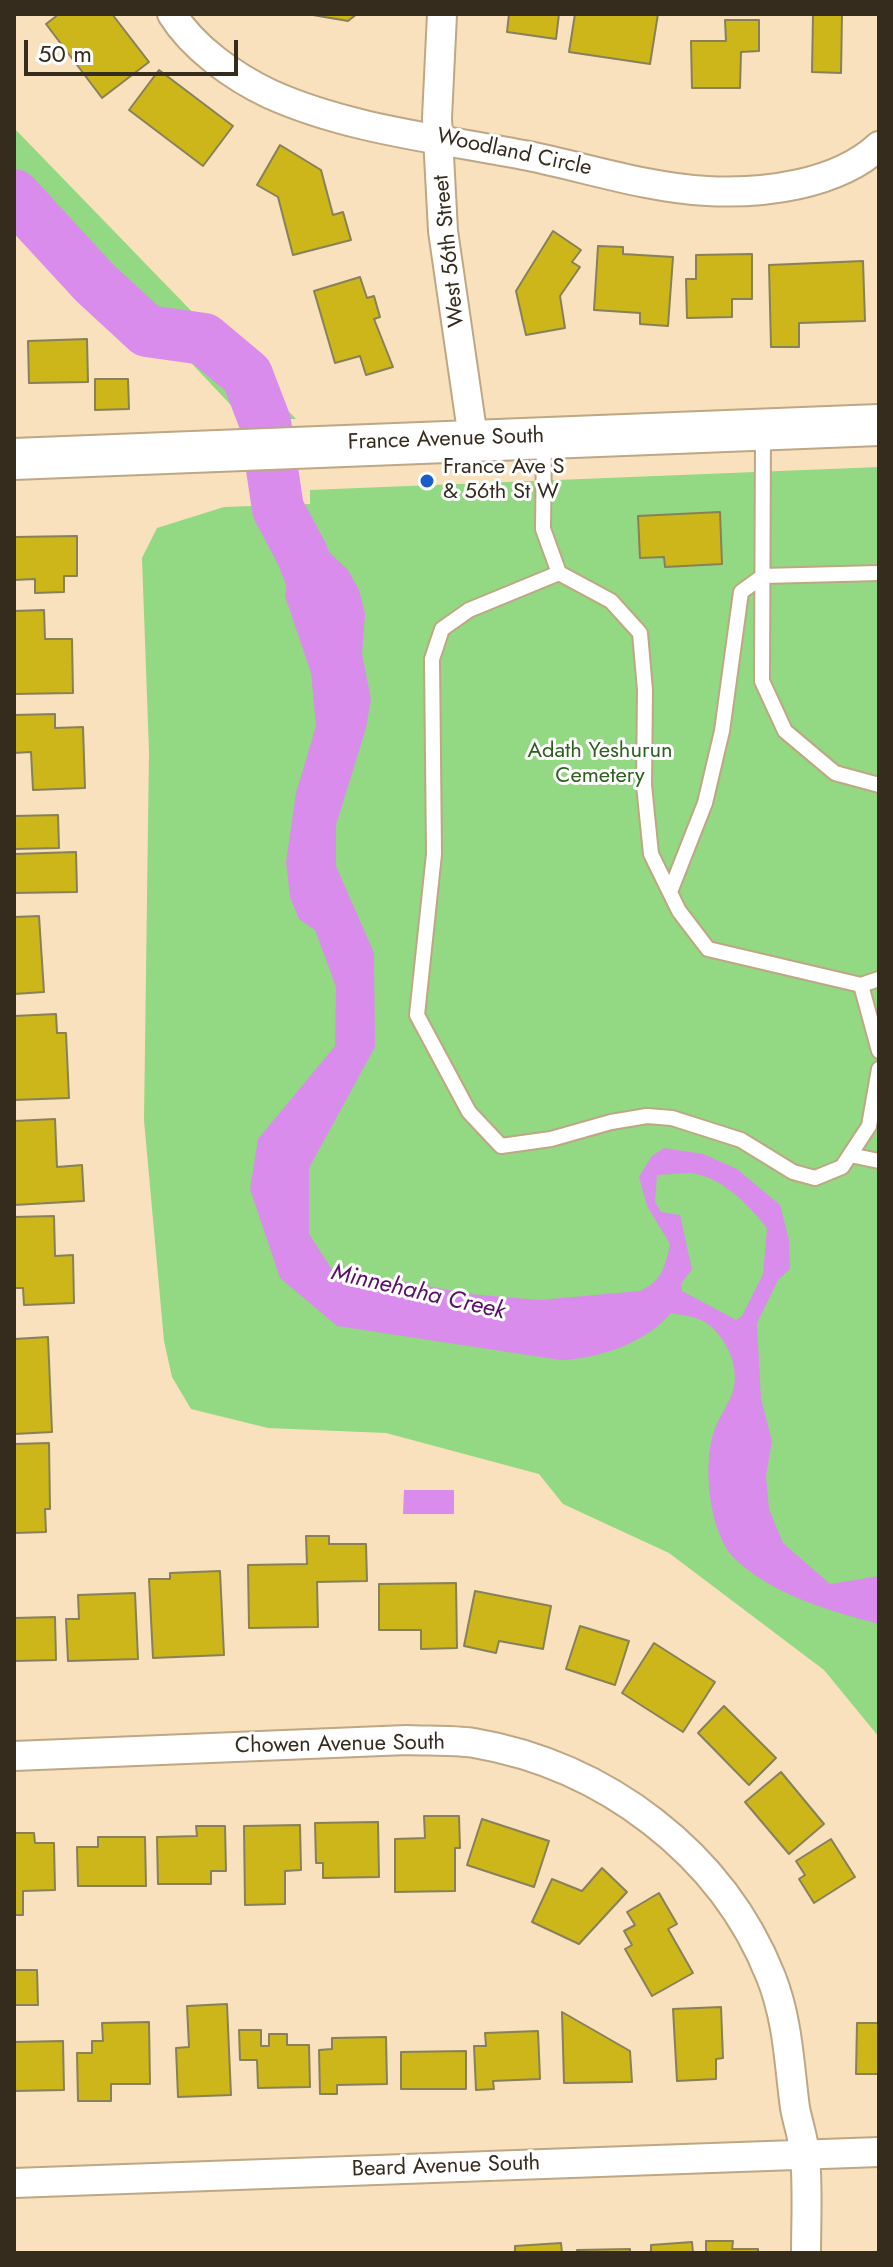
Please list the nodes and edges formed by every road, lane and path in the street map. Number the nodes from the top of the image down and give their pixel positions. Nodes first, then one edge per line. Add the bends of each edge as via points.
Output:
1 (172, 14) edge
2 (442, 14) edge
3 (439, 138) junction
4 (879, 146) edge
5 (879, 425) edge
6 (763, 429) junction
7 (544, 436) junction
8 (473, 438) junction
9 (14, 459) edge
10 (559, 573) junction
11 (879, 573) edge
12 (763, 576) junction
13 (879, 785) edge
14 (670, 892) junction
15 (879, 979) edge
16 (861, 985) junction
17 (879, 1051) edge
18 (879, 1069) edge
19 (850, 1155) junction
20 (879, 1161) edge
21 (14, 1756) edge
22 (879, 2152) edge
23 (805, 2154) junction
24 (14, 2183) edge
25 (806, 2253) edge

1 - 3 street, Woodland Circle via 220,64 268,93 323,114
2 - 3 street, West 56th Street
3 - 4 street, Woodland Circle via 707,191 772,189 833,174 861,162
3 - 8 street, West 56th Street via 443,231
5 - 6 main road, France Avenue South
6 - 7 main road, France Avenue South
6 - 12 lane
7 - 8 main road, France Avenue South
7 - 10 lane via 543,529
8 - 9 main road, France Avenue South
10 - 14 lane via 611,601 640,633 651,854
10 - 19 lane via 469,610 442,629 432,659 434,854 417,1015 469,1112 501,1146 647,1116 672,1118 741,1140 793,1172 815,1178 842,1167
11 - 12 lane
12 - 13 lane via 762,681 785,731 835,773
12 - 14 lane via 741,592 722,731 705,803
14 - 16 lane via 708,949
15 - 16 lane
16 - 17 lane
18 - 19 lane via 869,1126
19 - 20 lane
21 - 23 street, Chowen Avenue South via 407,1740 472,1743 536,1758 597,1785 653,1819 701,1866 741,1919 771,1977 789,2041
22 - 23 street, Beard Avenue South
23 - 24 street, Beard Avenue South
23 - 25 street

